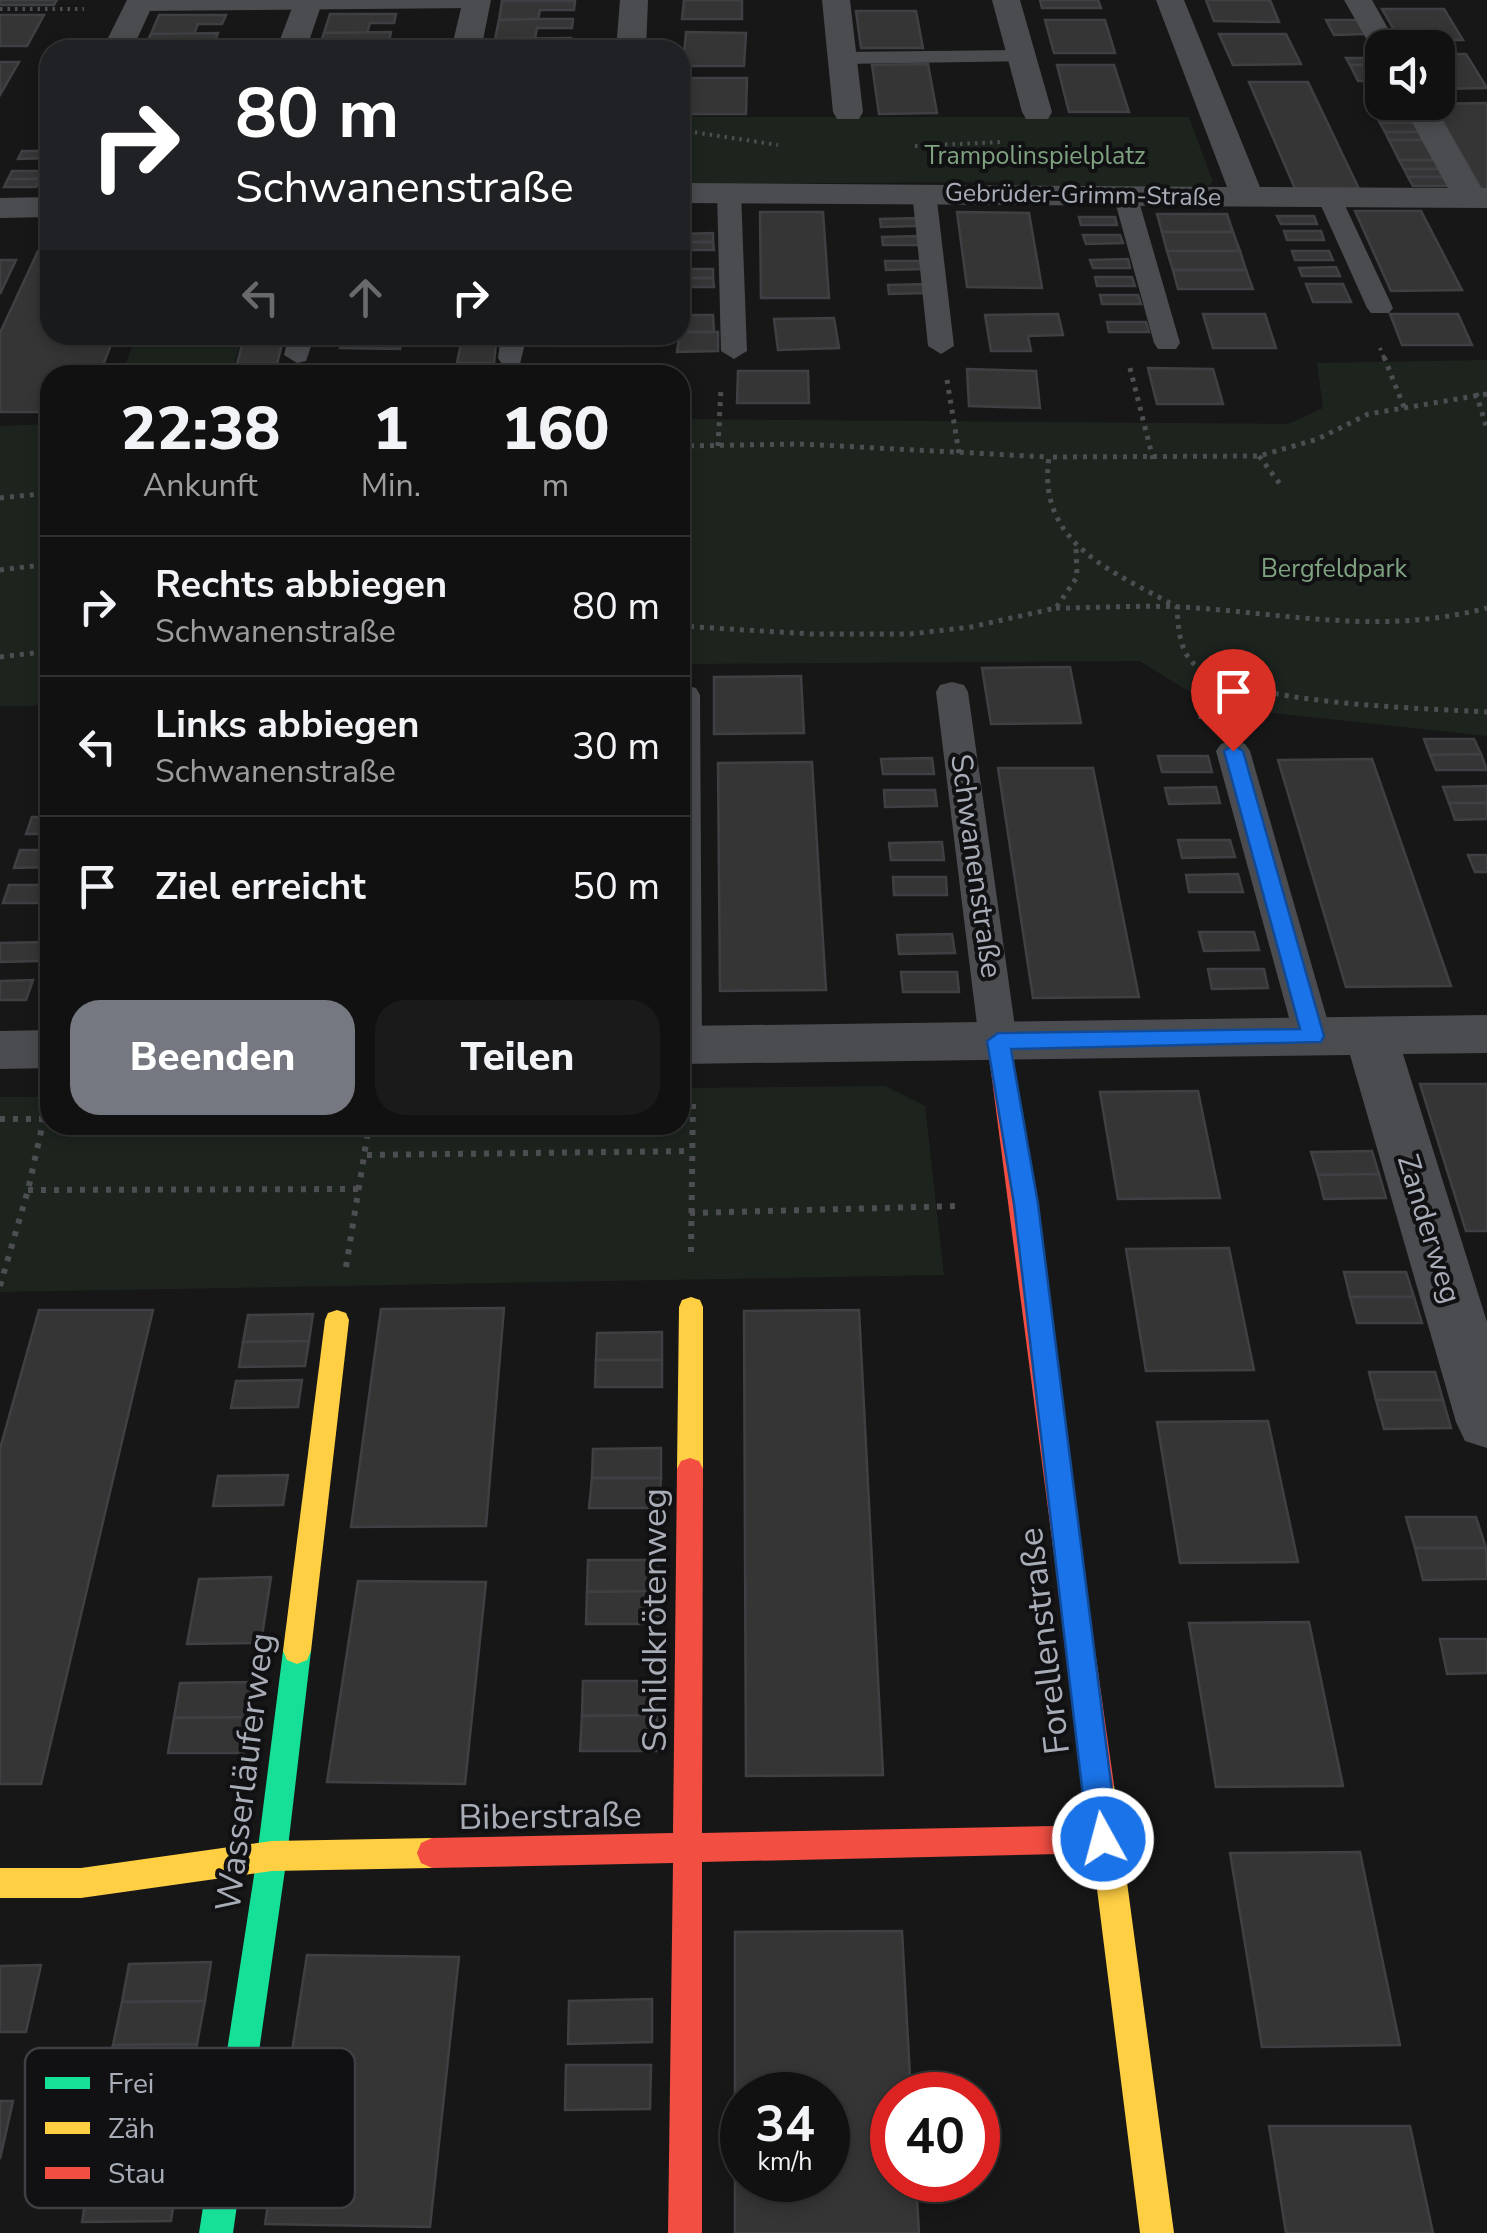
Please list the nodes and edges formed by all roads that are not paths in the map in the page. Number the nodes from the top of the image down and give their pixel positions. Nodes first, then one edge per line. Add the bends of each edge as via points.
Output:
1 (634, 0) edge
2 (836, 0) edge
3 (1006, 0) edge
4 (1170, 0) edge
5 (1358, 0) edge
6 (477, 1) edge
7 (308, 2) edge
8 (139, 4) edge
9 (1375, 30) edge
10 (122, 40) edge
11 (295, 40) edge
12 (468, 40) edge
13 (632, 40) edge
14 (1020, 56) junction
15 (842, 58) junction
16 (848, 112) dead end
17 (1037, 112) dead end
18 (1428, 120) edge
19 (729, 192) junction
20 (924, 192) junction
21 (690, 193) edge
22 (1126, 198) junction
23 (1248, 198) junction
24 (1478, 198) edge
25 (1330, 199) junction
26 (40, 203) edge
27 (0, 208) edge
28 (1380, 308) road end
29 (1167, 342) road end
30 (941, 346) road end
31 (734, 352) road end
32 (952, 692) dead end
33 (1233, 751) dead end
34 (1487, 1034) edge
35 (1313, 1036) junction
36 (1371, 1036) junction
37 (998, 1041) junction
38 (690, 1046) edge
39 (691, 1308) road end
40 (337, 1320) road end
41 (1487, 1422) edge
42 (1103, 1839) junction
43 (688, 1849) junction
44 (272, 1856) junction
45 (0, 1884) edge
46 (243, 2048) edge
47 (220, 2208) edge
48 (216, 2233) edge
49 (685, 2233) edge
50 (1156, 2233) edge

1 - 13 street
2 - 15 street
3 - 14 street
4 - 23 street
5 - 9 street
6 - 7 lane
6 - 12 street
7 - 8 lane
7 - 11 street
8 - 10 street
14 - 15 lane
14 - 17 street
15 - 16 street
18 - 24 street
19 - 20 street, Gebrüder-Grimm-Straße
19 - 21 street, Gebrüder-Grimm-Straße
19 - 31 lane
20 - 22 street, Gebrüder-Grimm-Straße
20 - 30 lane
22 - 23 street, Gebrüder-Grimm-Straße
22 - 29 lane
23 - 25 street, Gebrüder-Grimm-Straße
24 - 25 street, Gebrüder-Grimm-Straße
25 - 28 lane
26 - 27 street
32 - 37 lane, Schwanenstraße
33 - 35 lane
34 - 36 street
35 - 36 street
35 - 37 street
36 - 41 street, Zanderweg
37 - 38 street
37 - 42 street, Forellenstraße via 1026,1204
39 - 43 street, Schildkrötenweg
40 - 44 street, Wasserläuferweg
42 - 43 street, Biberstraße
42 - 50 street, Forellenstraße
43 - 44 street, Biberstraße
43 - 49 street, Schildkrötenweg
44 - 45 street, Biberstraße via 81,1883
44 - 46 street, Wasserläuferweg
47 - 48 street, Wasserläuferweg

